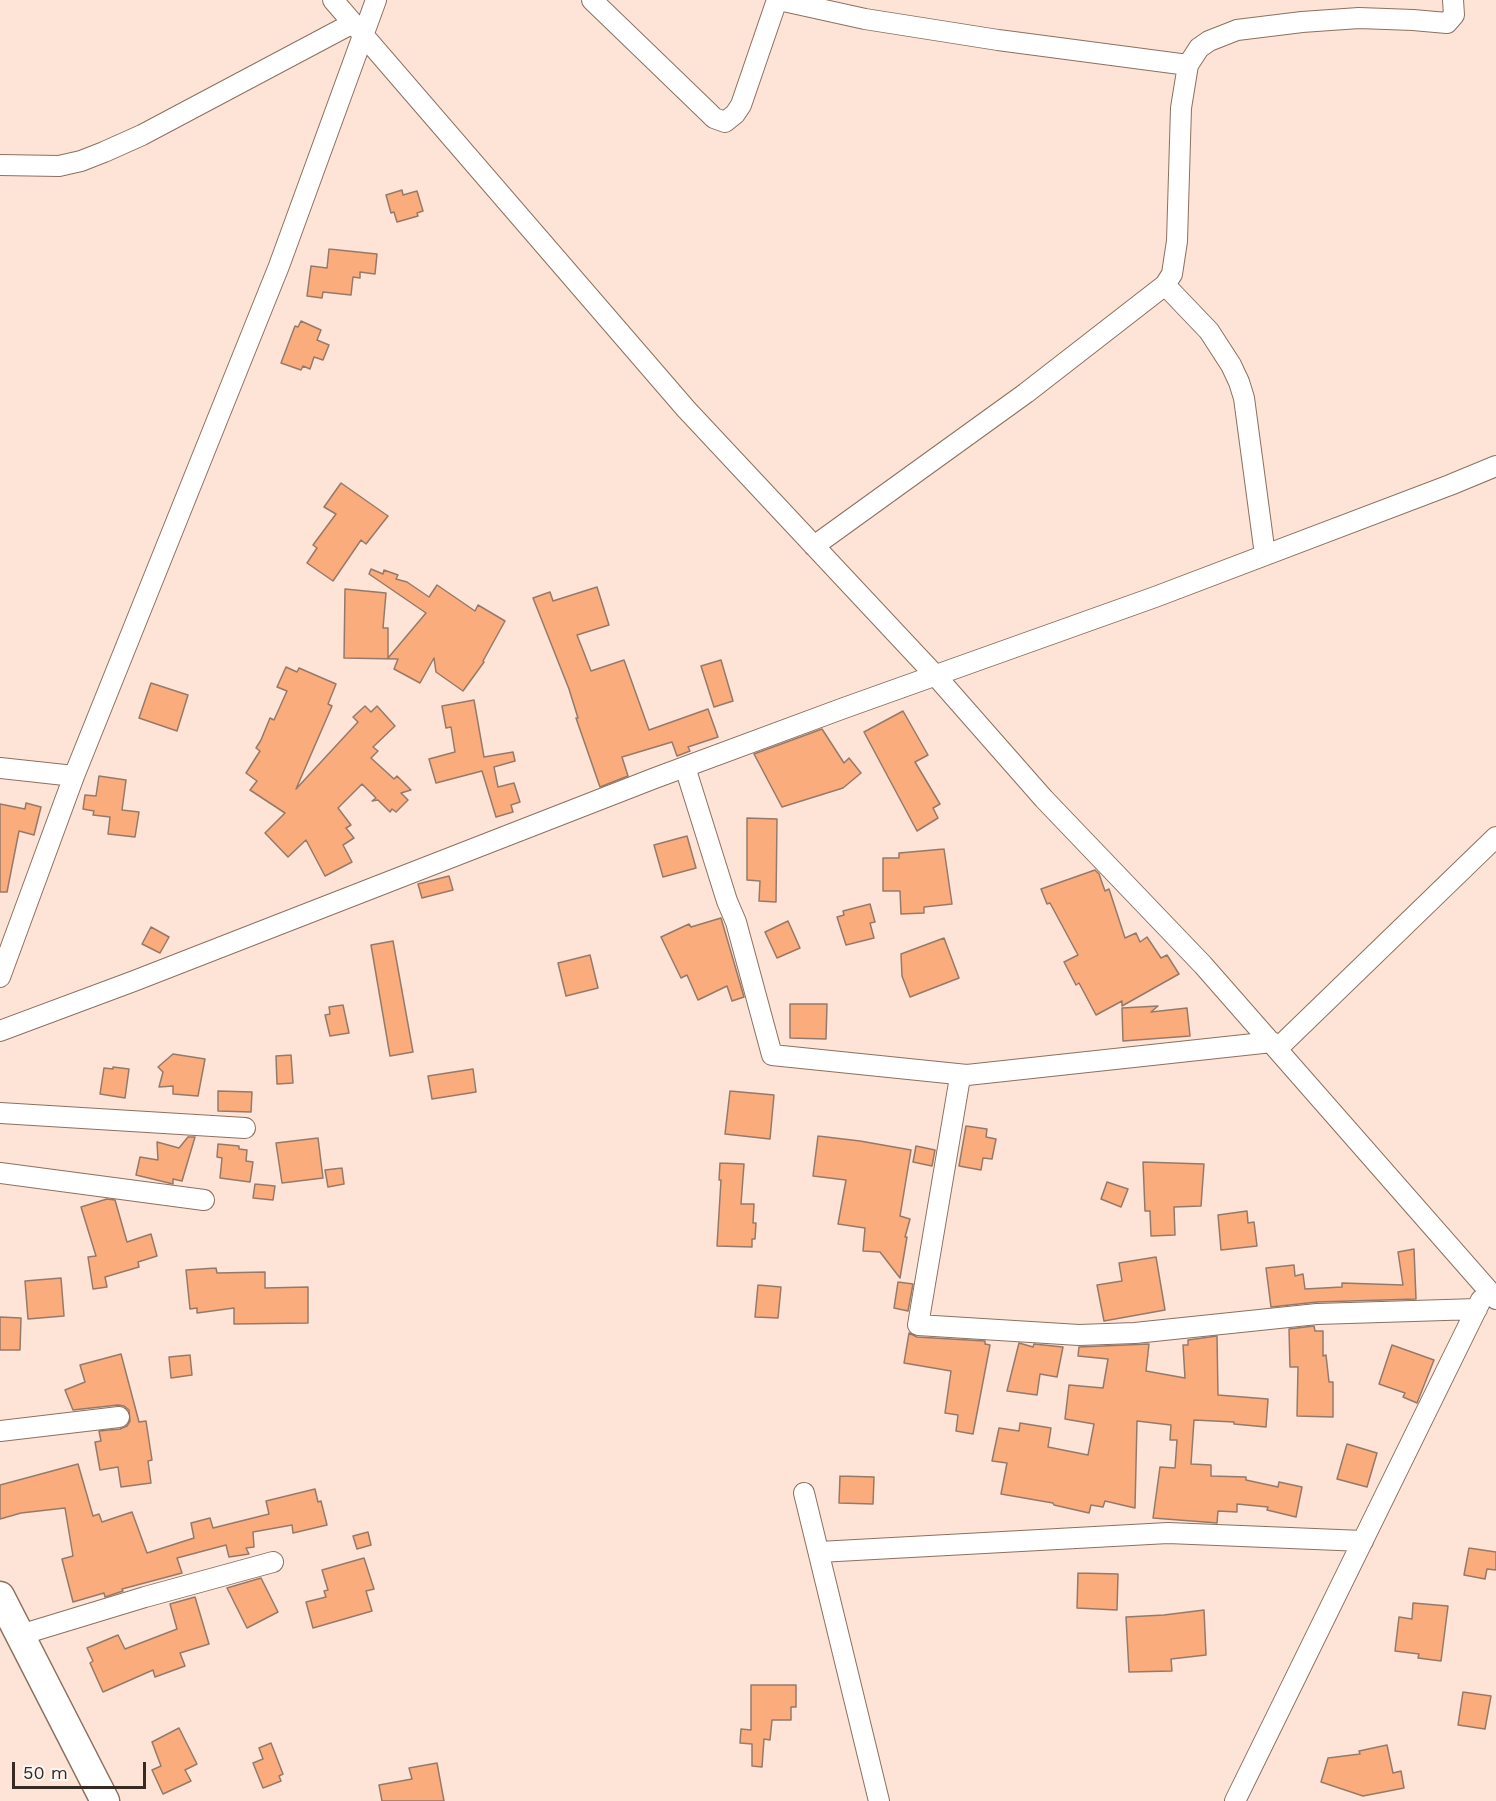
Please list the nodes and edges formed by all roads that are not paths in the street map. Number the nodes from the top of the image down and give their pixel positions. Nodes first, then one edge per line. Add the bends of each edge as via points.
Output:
1 (333, 0) edge
2 (376, 0) edge
3 (592, 0) edge
4 (778, 0) edge
5 (1454, 0) edge
6 (358, 28) junction
7 (1188, 65) junction
8 (0, 165) edge
9 (1165, 285) junction
10 (1496, 466) edge
11 (813, 546) junction
12 (1265, 555) junction
13 (935, 675) junction
14 (685, 767) junction
15 (0, 768) edge
16 (74, 776) junction
17 (1496, 837) edge
18 (0, 978) edge
19 (0, 1031) edge
20 (1275, 1045) junction
21 (967, 1075) junction
22 (0, 1113) edge
23 (245, 1128) dead end
24 (0, 1173) edge
25 (204, 1200) dead end
26 (1491, 1294) edge
27 (1477, 1309) junction
28 (119, 1417) dead end
29 (0, 1431) edge
30 (804, 1493) dead end
31 (1363, 1541) junction
32 (819, 1552) junction
33 (273, 1562) dead end
34 (0, 1596) edge
35 (20, 1635) junction
36 (105, 1801) edge
37 (879, 1801) edge
38 (1235, 1801) edge

1 - 6 street
2 - 6 street
3 - 4 street via 714,118 725,122 741,105
4 - 7 street via 865,19
5 - 7 street via 1454,15 1447,23 1359,18 1237,30 1199,48
6 - 8 street via 81,161 59,166
6 - 11 street via 663,384
6 - 16 street via 279,266
7 - 9 street via 1181,108 1177,241 1172,274
9 - 11 street via 1026,393
9 - 12 street via 1209,331 1239,382
10 - 12 street
11 - 13 street
12 - 13 street
13 - 14 street
13 - 20 street via 1044,799
14 - 19 street
14 - 21 street via 735,922 772,1055
15 - 16 street
16 - 18 street
17 - 20 street
20 - 21 street
20 - 26 street
21 - 27 street via 958,1083 918,1325 1079,1335 1135,1333 1308,1314
22 - 23 street
24 - 25 street
26 - 27 street
27 - 31 street
28 - 29 street
30 - 32 street
31 - 32 street via 1168,1533
31 - 38 street
32 - 37 street
33 - 35 street
34 - 35 street
35 - 36 street

